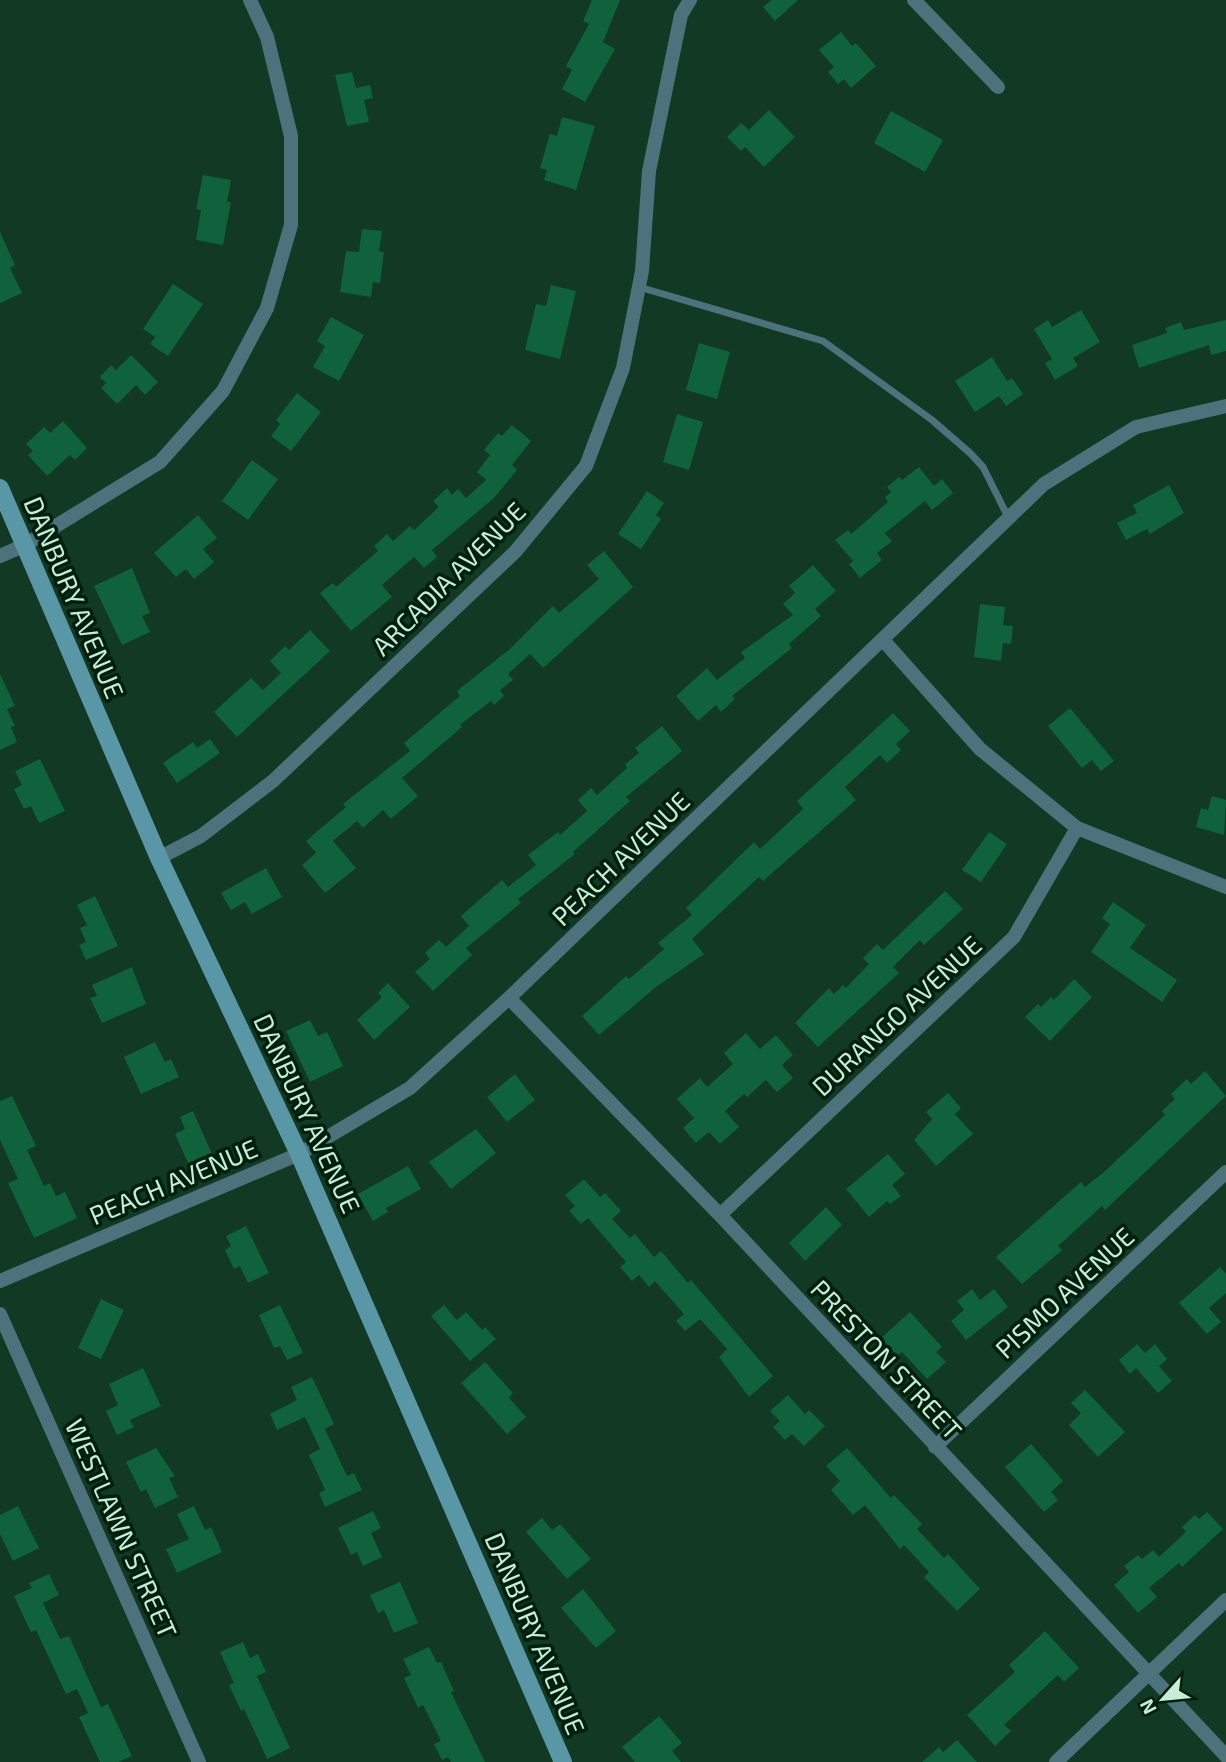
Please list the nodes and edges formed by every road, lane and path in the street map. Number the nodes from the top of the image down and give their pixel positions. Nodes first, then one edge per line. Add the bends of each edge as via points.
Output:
1 (250, 0) edge
2 (690, 0) edge
3 (914, 0) edge
4 (998, 87) dead end
5 (639, 287) junction
6 (1226, 406) edge
7 (0, 488) edge
8 (1009, 518) junction
9 (25, 545) junction
10 (0, 556) edge
11 (883, 640) junction
12 (1077, 828) junction
13 (159, 858) junction
14 (1226, 887) edge
15 (509, 998) junction
16 (299, 1154) junction
17 (1226, 1172) edge
18 (720, 1215) junction
19 (0, 1281) edge
20 (0, 1314) edge
21 (935, 1447) junction
22 (1226, 1600) edge
23 (1147, 1675) junction
24 (1226, 1756) edge
25 (199, 1762) edge
26 (563, 1762) edge
27 (1056, 1762) edge

1 - 9 street via 267,37 291,136 291,225 267,308 223,391 160,462
2 - 5 street, ARCADIA AVENUE via 681,15 649,171
3 - 4 street
5 - 8 lane via 789,329 832,346 970,453
5 - 13 street, ARCADIA AVENUE via 623,368 586,466 515,552 274,781 201,836
6 - 8 street, PEACH AVENUE via 1136,427 1044,484
7 - 9 street, DANBURY AVENUE
8 - 11 street, PEACH AVENUE
9 - 10 street
9 - 13 street, DANBURY AVENUE
11 - 12 street via 980,749
11 - 15 street, PEACH AVENUE
12 - 14 street
12 - 18 street, DURANGO AVENUE via 1014,937
13 - 16 street, DANBURY AVENUE
15 - 16 street, PEACH AVENUE via 410,1088
15 - 18 street, PRESTON STREET
16 - 19 street, PEACH AVENUE
16 - 26 street, DANBURY AVENUE
17 - 21 street, PISMO AVENUE
18 - 21 street, PRESTON STREET
20 - 25 street, WESTLAWN STREET
21 - 23 street, PRESTON STREET
22 - 23 street
23 - 24 street, PRESTON STREET
23 - 27 street

